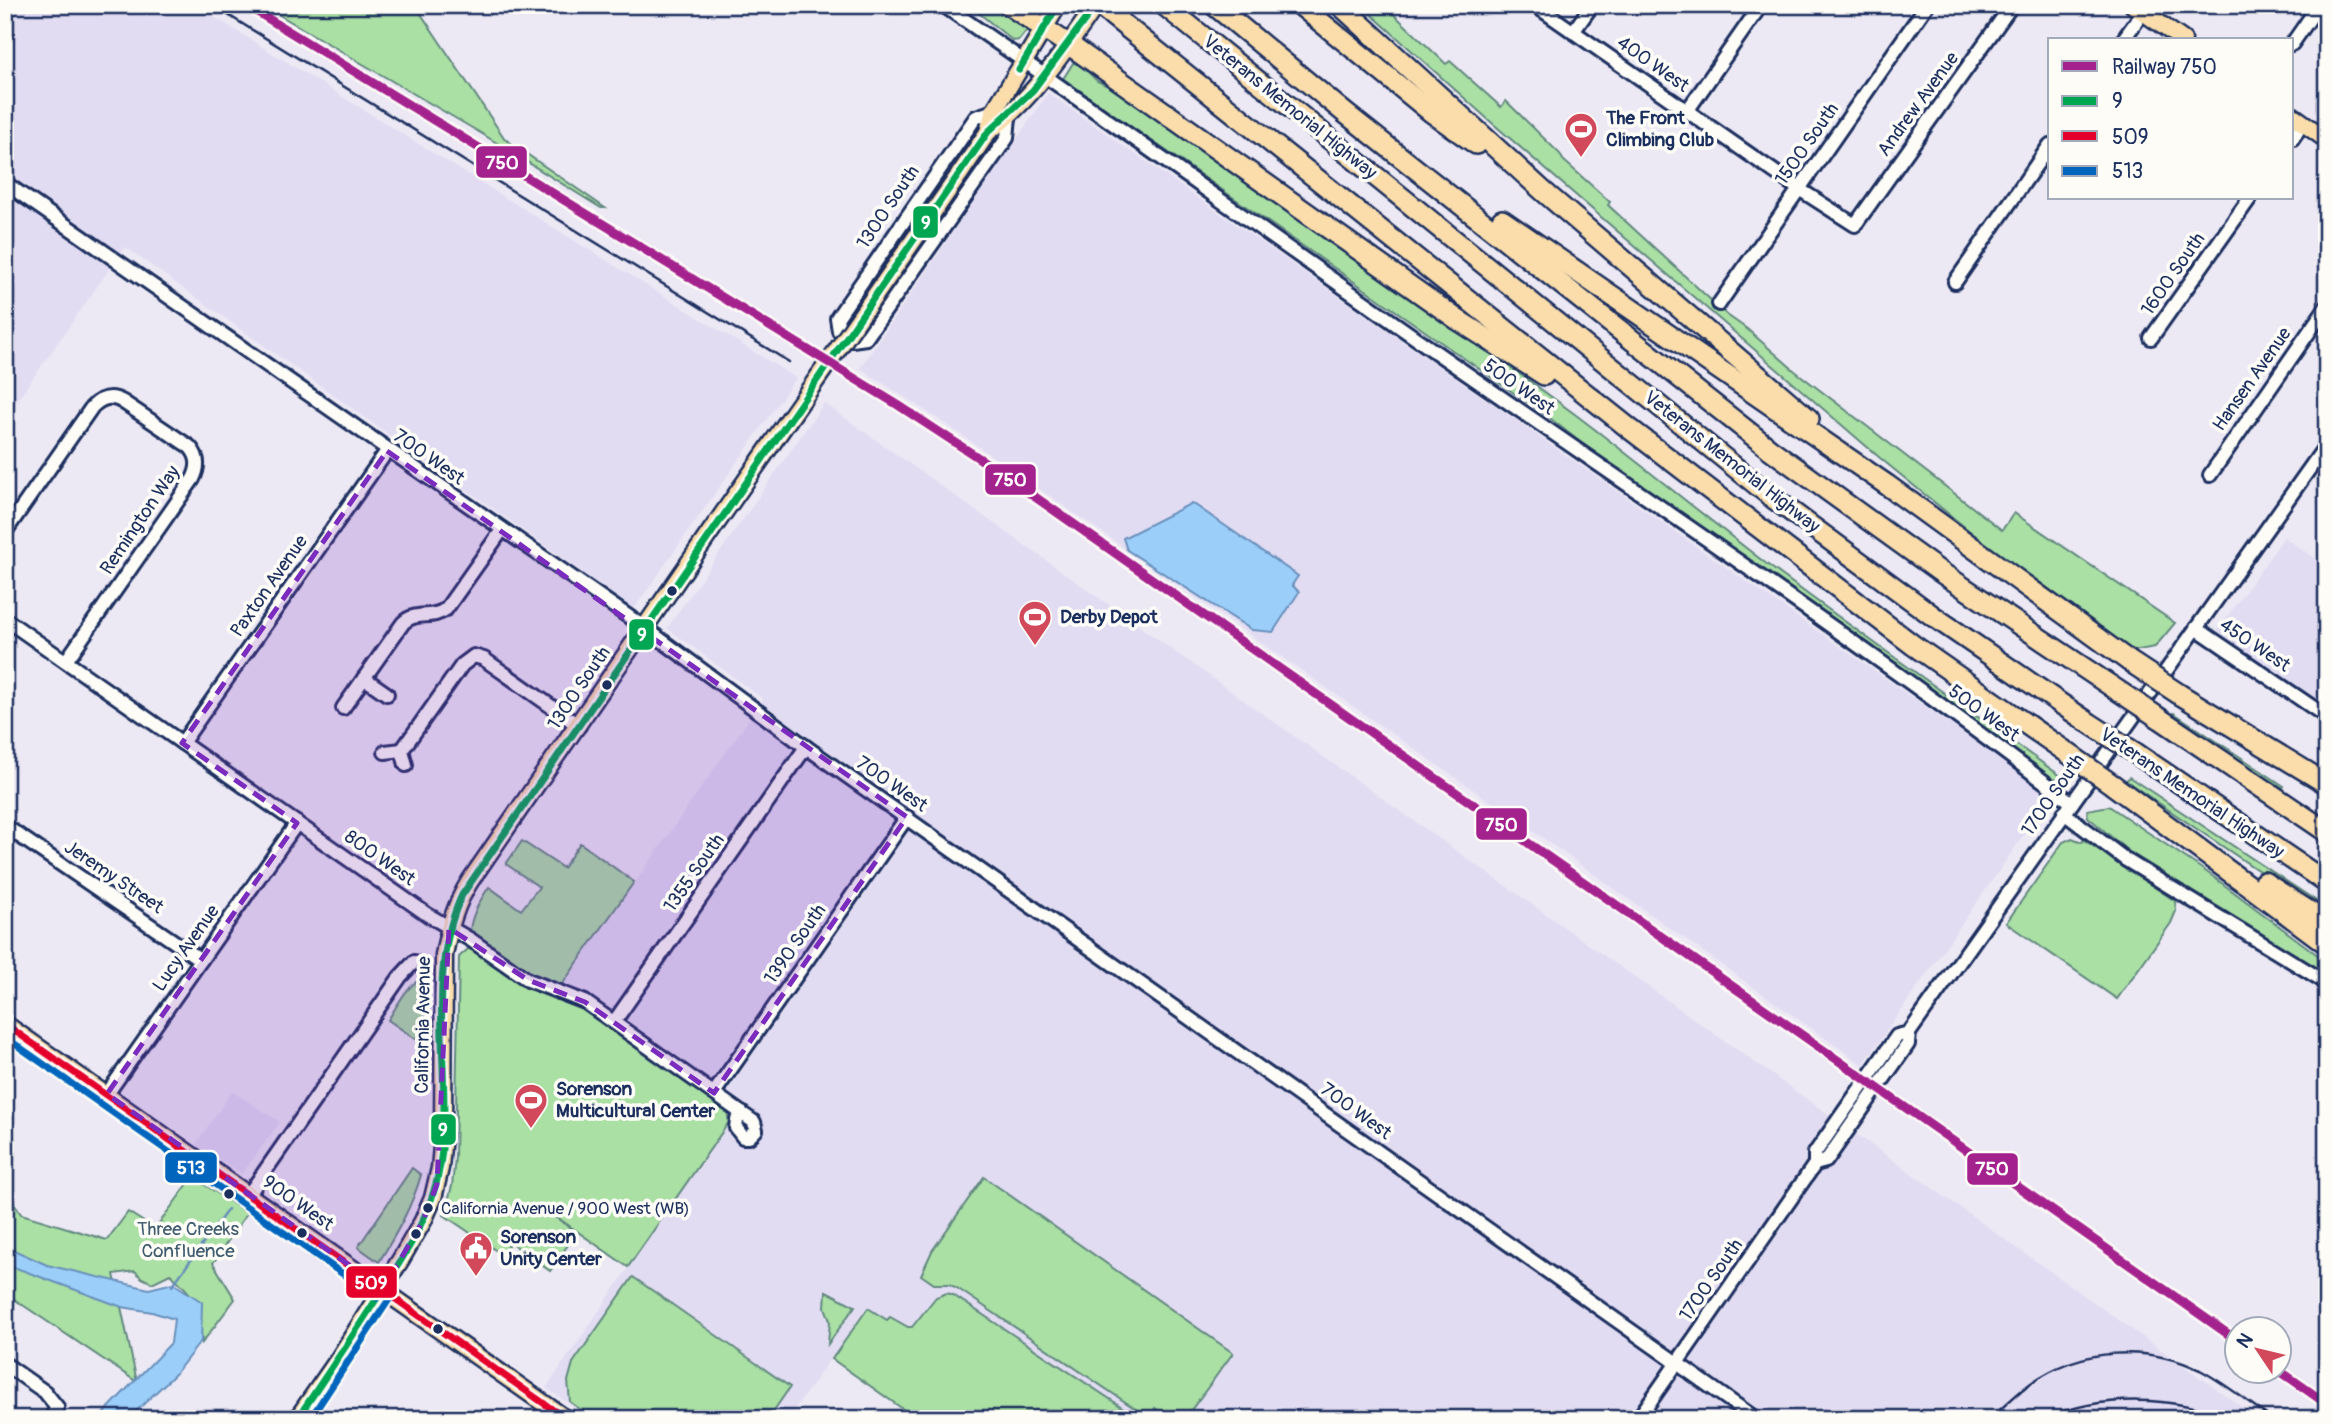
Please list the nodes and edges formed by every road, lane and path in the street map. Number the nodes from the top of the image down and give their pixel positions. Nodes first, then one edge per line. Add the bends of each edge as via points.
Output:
1 (943, 5) edge
2 (1009, 5) edge
3 (1058, 5) edge
4 (1097, 5) edge
5 (1164, 5) edge
6 (1214, 5) edge
7 (1300, 5) edge
8 (1340, 5) edge
9 (1535, 5) edge
10 (1592, 5) edge
11 (1761, 5) edge
12 (1927, 5) edge
13 (2012, 5) edge
14 (2319, 5) edge
15 (2138, 9) edge
16 (1044, 28) junction
17 (1573, 32) junction
18 (2124, 38) edge
19 (2180, 38) edge
20 (2294, 41) edge
21 (1067, 44) junction
22 (1024, 62) junction
23 (1043, 75) junction
24 (1687, 111) junction
25 (1345, 113) junction
26 (1002, 114) junction
27 (2297, 119) edge
28 (2327, 140) edge
29 (2048, 148) edge
30 (5, 183) edge
31 (1799, 189) junction
32 (1543, 191) junction
33 (2249, 200) edge
34 (1855, 225) joint
35 (1955, 282) dead end
36 (1719, 304) dead end
37 (2327, 306) edge
38 (2151, 338) dead end
39 (1630, 429) junction
40 (2327, 444) edge
41 (387, 451) junction
42 (2210, 475) dead end
43 (1887, 485) junction
44 (502, 530) junction
45 (5, 532) edge
46 (5, 619) edge
47 (645, 628) junction
48 (2196, 628) junction
49 (66, 661) junction
50 (364, 678) junction
51 (387, 694) dead end
52 (343, 708) dead end
53 (2327, 717) edge
54 (579, 726) junction
55 (182, 743) junction
56 (806, 747) junction
57 (402, 750) junction
58 (385, 752) dead end
59 (406, 765) dead end
60 (2327, 784) edge
61 (2113, 785) junction
62 (2068, 808) junction
63 (907, 817) junction
64 (297, 823) junction
65 (5, 826) edge
66 (2327, 832) edge
67 (2327, 883) edge
68 (2327, 923) edge
69 (449, 928) junction
70 (2327, 944) edge
71 (201, 960) junction
72 (414, 962) dead end
73 (2327, 983) edge
74 (614, 1022) junction
75 (5, 1024) edge
76 (714, 1093) junction
77 (107, 1094) junction
78 (742, 1113) dead end
79 (249, 1194) junction
80 (383, 1289) junction
81 (5, 1364) edge
82 (1677, 1364) junction
83 (54, 1413) edge
84 (555, 1416) edge
85 (296, 1419) edge
86 (1638, 1419) edge
87 (1756, 1419) edge

1 - 22 street, 500 West
2 - 16 highway
3 - 16 main road, 1300 South
4 - 21 main road, 1300 South
4 - 39 highway
5 - 67 highway, Veterans Memorial Highway, bridge via 1773,498 1933,616
6 - 25 highway, Veterans Memorial Highway
7 - 32 highway via 1431,112
8 - 32 highway
9 - 17 street, 400 West
10 - 17 street
11 - 24 street
12 - 31 street, 1500 South
13 - 34 street, Andrew Avenue
14 - 20 street
15 - 18 street
15 - 19 main road
16 - 21 highway
16 - 22 main road, 1300 South
17 - 24 street, 400 West
21 - 23 main road, 1300 South
21 - 39 highway via 1458,320
22 - 23 street, 500 West
22 - 26 main road, 1300 South
23 - 26 main road, 1300 South
23 - 62 street, 500 West via 1979,732
24 - 31 street, 400 West
25 - 43 highway
25 - 66 highway, Veterans Memorial Highway, bridge via 1770,449 1939,571
26 - 26 street, 1300 South via 976,117 837,318 839,331 852,340 866,338 1007,138
26 - 47 main road, 1300 South, bridge
27 - 28 main road
29 - 35 street
30 - 41 street, 700 West
31 - 34 street, 400 West
31 - 36 street, 1500 South
32 - 43 highway
33 - 38 street, 1600 South
37 - 42 street, Hansen Avenue
39 - 61 highway, bridge via 1913,645
40 - 48 street, 1700 South
41 - 44 street, 700 West
41 - 55 street, Paxton Avenue
43 - 60 highway, bridge via 2129,661
44 - 47 street, 700 West
44 - 50 street via 446,609 437,615 406,619
45 - 49 street, Remington Way via 92,407 104,398 120,400 190,447 197,458 193,479
46 - 49 street, 800 West
47 - 54 main road, 1300 South
47 - 56 street, 700 West
48 - 53 street, 450 West
48 - 62 street, 1700 South
49 - 55 street, 800 West
50 - 51 street
50 - 52 street
54 - 57 street via 474,656 462,664
54 - 69 main road, 1300 South via 470,881
55 - 64 street, 800 West
56 - 63 street, 700 West
56 - 74 street, 1355 South
57 - 58 street
57 - 59 street
61 - 68 highway
61 - 70 highway
62 - 73 street, 500 West via 2126,860
62 - 82 street, 1700 South via 1909,1033 1908,1044 1826,1161 1815,1164
63 - 76 street, 1390 South
63 - 82 street, 700 West
64 - 69 street, 800 West
64 - 71 street, Lucy Avenue
65 - 71 street, Jeremy Street
69 - 74 street, 800 West via 528,980 576,998
69 - 80 main road, California Avenue via 443,977 443,1136 437,1184 423,1222
71 - 77 street, Lucy Avenue
72 - 79 street
74 - 76 street, 800 West
75 - 77 main road, 900 West
76 - 78 street, 800 West
77 - 79 main road, 900 West
79 - 80 main road, 900 West
80 - 84 main road, 900 West
80 - 85 main road, California Avenue
81 - 83 street via 45,1392
82 - 86 street, 1700 South
82 - 87 street, 700 West

